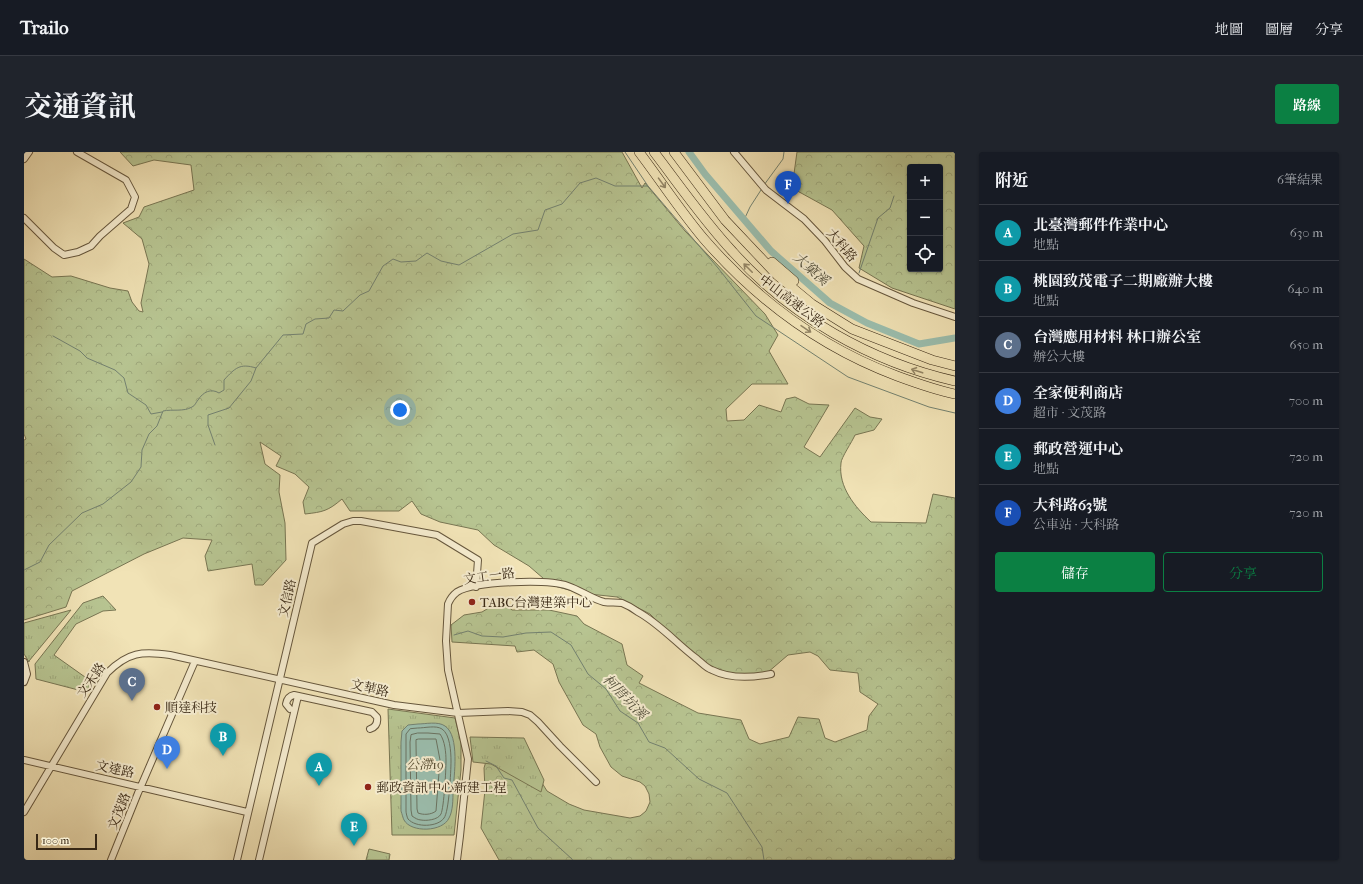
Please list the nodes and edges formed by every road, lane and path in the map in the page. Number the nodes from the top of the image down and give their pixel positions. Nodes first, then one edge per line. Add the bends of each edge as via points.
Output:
1 (29, 152) edge
2 (77, 152) edge
3 (639, 152) edge
4 (654, 152) edge
5 (674, 152) edge
6 (681, 152) edge
7 (734, 152) edge
8 (24, 159) edge
9 (24, 218) edge
10 (955, 317) edge
11 (955, 360) edge
12 (955, 366) edge
13 (955, 381) edge
14 (955, 394) edge
15 (476, 587) junction
16 (195, 661) junction
17 (24, 662) edge
18 (771, 674) dead end
19 (279, 679) junction
20 (24, 682) edge
21 (298, 696) junction
22 (290, 709) dead end
23 (458, 713) junction
24 (370, 729) dead end
25 (24, 760) edge
26 (52, 767) junction
27 (596, 782) dead end
28 (141, 786) junction
29 (24, 812) edge
30 (247, 812) junction
31 (111, 860) edge
32 (237, 860) edge
33 (259, 860) edge
34 (457, 860) edge

1 - 8 street
2 - 9 street via 126,180 135,197 131,209 91,246 64,255
3 -> 14 highway, 中山高速公路 via 704,239 774,307 815,336 875,368
13 -> 4 highway, 中山高速公路 via 916,371 870,352 843,339 799,311 757,277 733,253
5 - 12 highway via 725,220 777,275 812,304 852,329 932,360
6 - 11 highway via 730,218 760,252 815,299 854,324 934,356
7 - 10 street, 大科路 via 766,190 804,218 858,279 913,303
15 - 18 street, 文工一路 via 520,582 568,586 603,602 623,603 650,619 711,670 738,677
15 - 19 street, 文信路 via 478,560 437,535 361,521 343,524 312,543
15 - 23 street, 文工一路 via 458,592 450,599 447,609 448,670
16 - 19 street, 文禾路
16 - 26 street, 文禾路 via 162,654 141,653 129,656 115,665 101,681
16 - 28 street, 文茂路
17 - 20 street via 27,674
19 - 23 street, 文華路 via 394,704
19 - 30 street, 文信路
21 - 22 street via 288,698 286,704
21 - 24 street via 372,712 377,717 377,723
21 - 33 street
23 - 27 street, 文華路 via 508,711 530,715
23 - 34 street, 文工一路 via 468,759
25 - 26 street, 文達路
26 - 28 street, 文達路
26 - 29 street, 文禾路
28 - 30 street, 文達路
28 - 31 street, 文茂路
30 - 32 street, 文信路

